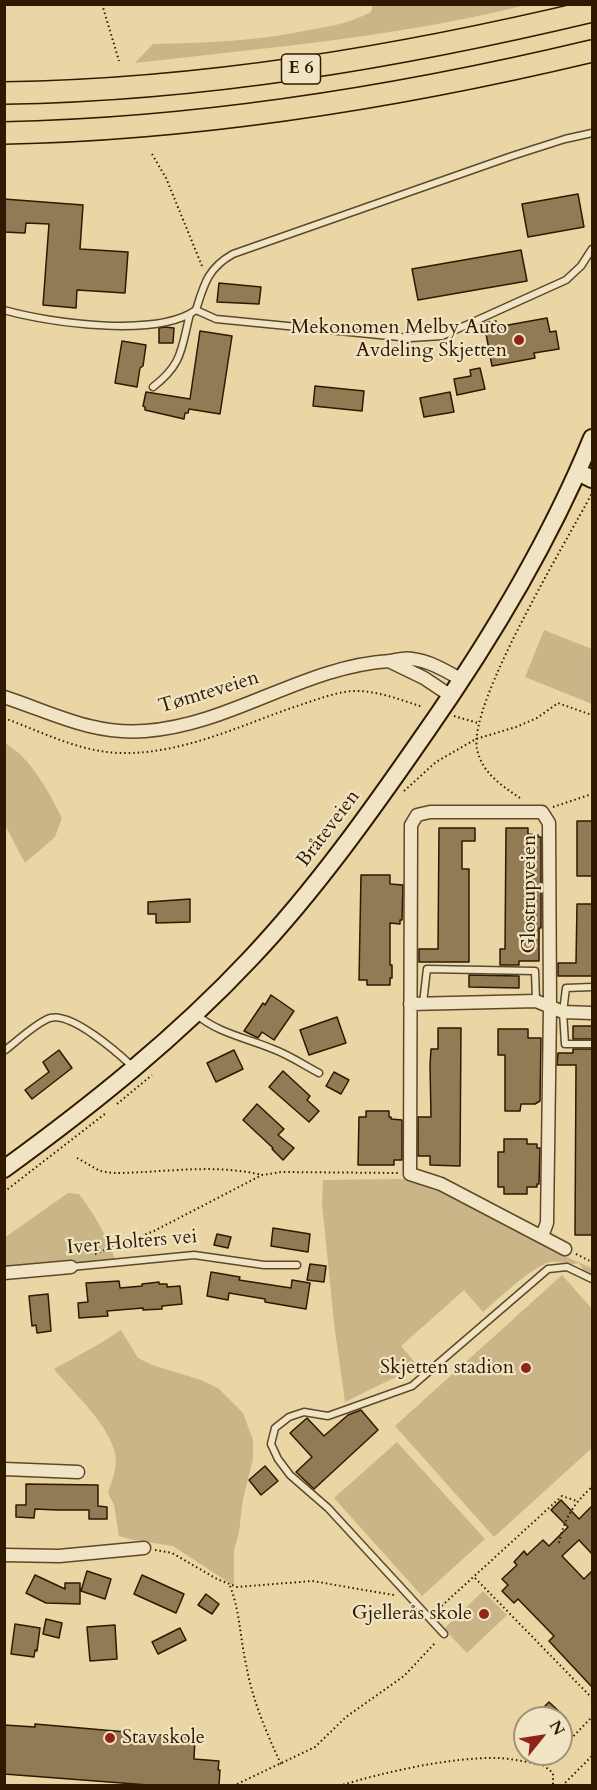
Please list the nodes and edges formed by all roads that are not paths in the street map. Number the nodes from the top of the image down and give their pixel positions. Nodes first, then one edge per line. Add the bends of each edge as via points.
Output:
1 (592, 11) edge
2 (592, 51) edge
3 (4, 93) edge
4 (4, 133) edge
5 (592, 133) edge
6 (592, 249) edge
7 (4, 310) edge
8 (193, 312) junction
9 (153, 387) dead end
10 (592, 438) edge
11 (589, 456) edge
12 (585, 476) edge
13 (389, 661) junction
14 (462, 680) junction
15 (451, 696) junction
16 (4, 697) edge
17 (592, 987) edge
18 (536, 1001) junction
19 (417, 1004) junction
20 (550, 1007) junction
21 (563, 1012) junction
22 (592, 1013) edge
23 (195, 1014) junction
24 (592, 1044) edge
25 (4, 1051) edge
26 (134, 1068) junction
27 (319, 1073) dead end
28 (4, 1169) edge
29 (542, 1236) junction
30 (565, 1249) road end
31 (297, 1265) dead end
32 (71, 1267) joint
33 (4, 1273) edge
34 (592, 1279) edge
35 (4, 1469) edge
36 (78, 1472) dead end
37 (144, 1548) road end
38 (4, 1555) edge
39 (444, 1634) road end

1 - 3 highway, E 6 via 428,47 276,73 123,89
2 - 4 highway, E 6 via 319,105 121,128
5 - 8 lane via 512,156 255,245 222,260 205,281
6 - 8 lane via 566,280 442,336 410,338 216,319
7 - 8 lane via 44,320 115,326 169,321
8 - 9 lane via 175,367
10 - 11 main road, Bråteveien
11 - 12 main road, Bråteveien
12 - 14 main road, Bråteveien
13 - 14 street, Tømteveien via 423,661
13 - 15 street
13 - 16 street, Tømteveien via 342,668 204,719 160,730 94,729
14 - 15 main road, Bråteveien
15 - 23 main road, Bråteveien via 308,891 252,957
17 - 21 lane via 566,988
18 - 19 street
18 - 19 lane via 535,971 427,969
18 - 20 street
19 - 20 street, Glostrupveien via 411,825 417,815 539,812 546,818 550,831
19 - 29 street, Glostrupveien via 410,1174 441,1184
20 - 21 street
20 - 29 street, Glostrupveien via 547,1223
21 - 22 street
21 - 24 lane via 566,1044
23 - 26 main road, Bråteveien
23 - 27 lane via 208,1024 273,1049
25 - 26 lane via 46,1020 58,1017 92,1034
26 - 28 main road, Bråteveien
29 - 30 street
31 - 32 lane, Iver Holters vei via 264,1265 194,1255
32 - 33 street, Iver Holters vei
34 - 39 lane via 567,1267 548,1269 412,1386 328,1416 304,1412 275,1428 271,1444 290,1475 328,1508
35 - 36 street
37 - 38 street via 59,1556

